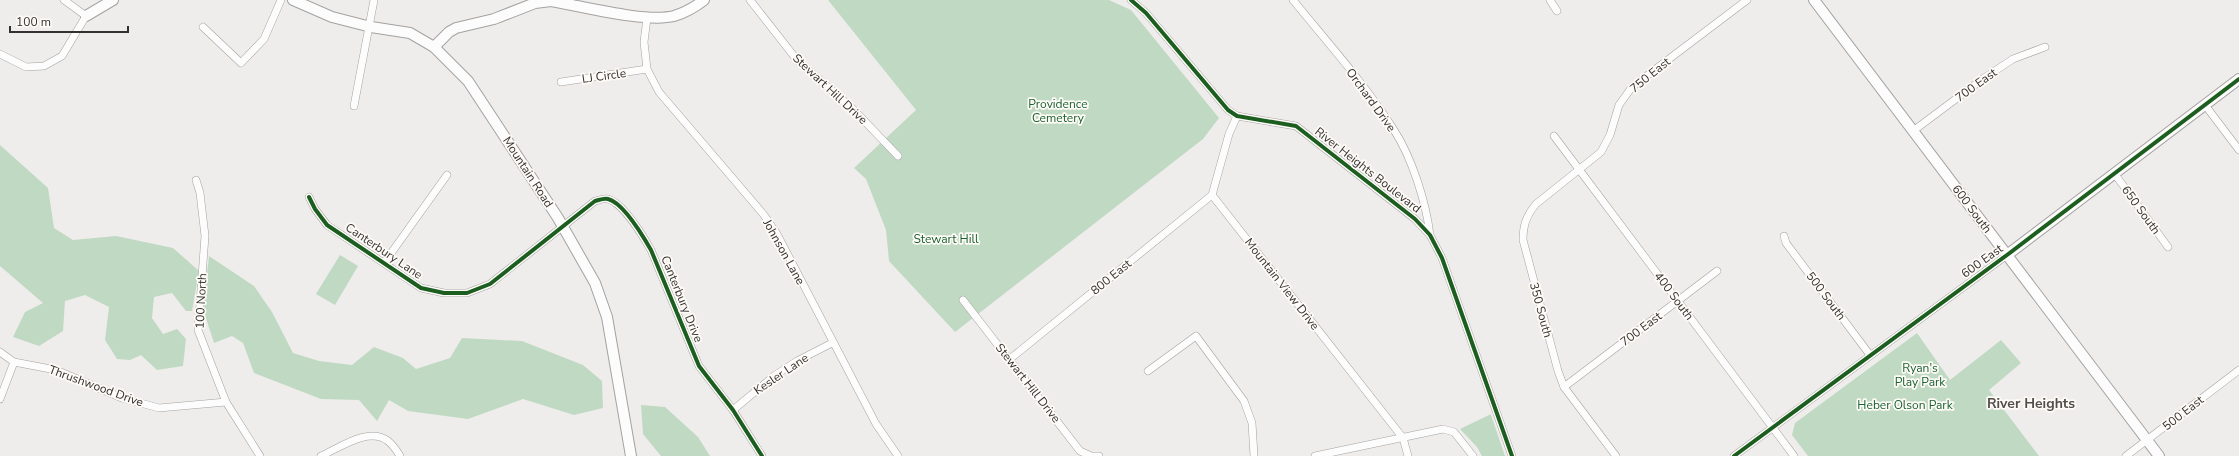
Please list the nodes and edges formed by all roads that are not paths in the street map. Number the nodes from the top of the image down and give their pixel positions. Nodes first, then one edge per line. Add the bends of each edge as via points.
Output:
1 (64, 0) edge
2 (113, 0) edge
3 (281, 0) edge
4 (293, 0) edge
5 (374, 0) edge
6 (704, 0) edge
7 (750, 0) edge
8 (1130, 0) edge
9 (1293, 0) edge
10 (1550, 0) edge
11 (1747, 0) edge
12 (1814, 0) edge
13 (588, 4) edge
14 (1557, 11) dead end
15 (86, 16) junction
16 (647, 18) junction
17 (203, 27) dead end
18 (370, 27) junction
19 (434, 47) junction
20 (2044, 47) dead end
21 (0, 54) edge
22 (646, 69) junction
23 (2239, 79) edge
24 (561, 82) dead end
25 (2205, 105) junction
26 (354, 106) dead end
27 (1237, 116) junction
28 (1914, 131) junction
29 (1554, 136) dead end
30 (2239, 150) edge
31 (898, 156) dead end
32 (1580, 170) junction
33 (2114, 174) junction
34 (447, 175) dead end
35 (196, 180) dead end
36 (1212, 196) junction
37 (309, 197) dead end
38 (562, 226) junction
39 (1430, 235) junction
40 (1784, 236) dead end
41 (2168, 247) dead end
42 (2007, 255) junction
43 (384, 263) junction
44 (1717, 271) dead end
45 (963, 300) dead end
46 (1678, 301) junction
47 (832, 343) junction
48 (0, 352) edge
49 (1870, 355) junction
50 (1010, 359) junction
51 (14, 362) junction
52 (2239, 370) edge
53 (1148, 371) dead end
54 (1564, 387) junction
55 (0, 399) edge
56 (226, 402) junction
57 (733, 410) junction
58 (1772, 428) junction
59 (1403, 438) junction
60 (2147, 441) junction
61 (260, 456) edge
62 (321, 456) edge
63 (400, 456) edge
64 (631, 456) edge
65 (762, 456) edge
66 (898, 456) edge
67 (1099, 456) edge
68 (1254, 456) edge
69 (1315, 456) edge
70 (1408, 456) edge
71 (1473, 456) edge
72 (1512, 456) edge
73 (1616, 456) edge
74 (1734, 456) edge
75 (1794, 456) edge
76 (2126, 456) edge
77 (2159, 456) edge

1 - 15 street
2 - 15 street
3 - 17 street via 264,39 242,63
4 - 18 street, Mountain Road via 332,17
5 - 18 street
6 - 16 street via 673,16
7 - 31 street, Stewart Hill Drive via 797,60 854,109
8 - 27 street via 1146,13 1228,110
9 - 39 street, Orchard Drive via 1369,94 1395,131 1414,172 1427,211
10 - 14 street
11 - 32 street, 750 East via 1632,87 1619,105 1610,135 1601,152
12 - 28 street, 600 South
13 - 16 street
13 - 19 street via 551,1 535,3 494,19 456,28
15 - 21 street via 62,56 44,66 26,68
16 - 22 street, Johnson Lane via 644,42
18 - 19 street, Mountain Road via 410,33
18 - 26 street
19 - 38 street, Mountain Road via 468,81
20 - 28 street, 700 East via 2014,59 1984,78
22 - 24 street, LJ Circle
22 - 47 street, Johnson Lane via 659,92 764,215 777,234
23 - 25 street, 600 East
25 - 30 street
25 - 33 street, 600 East
27 - 36 street via 1229,134
27 - 39 street, River Heights Boulevard via 1296,126 1415,219
28 - 42 street, 600 South
29 - 32 street, 400 South
32 - 46 street, 400 South
32 - 54 street, 350 South via 1536,204 1528,214 1523,227 1523,240
33 - 41 street, 650 South
33 - 42 street, 600 East
34 - 43 street
35 - 56 street, 100 North via 205,236 198,330
36 - 50 street, 800 East
36 - 59 street, Mountain View Drive
37 - 43 street, Canterbury Lane via 328,225
38 - 43 street, Canterbury Lane via 490,284 467,293 444,293 421,288
38 - 57 street, Canterbury Drive via 595,201 607,199 617,204 651,250 699,366
38 - 64 street, Mountain Road via 595,283 608,317
39 - 72 street, River Heights Boulevard via 1442,258
40 - 49 street, 500 South via 1786,243
42 - 49 street, 600 East
42 - 60 street, 600 South
44 - 46 street, 700 East
45 - 50 street, Stewart Hill Drive
46 - 54 street, 700 East
46 - 58 street, 400 South
47 - 57 street, Kesler Lane via 791,365
47 - 66 street, Johnson Lane via 876,424
48 - 51 street, Thrushwood Drive
49 - 58 street, 600 East
50 - 67 street, Stewart Hill Drive via 1080,450 1091,456
51 - 55 street
51 - 56 street, Thrushwood Drive via 56,370 122,398 159,408
52 - 60 street, 500 East
53 - 68 street via 1196,336 1244,401 1252,423
54 - 73 street, 350 South
56 - 61 street, 100 North
57 - 65 street, Canterbury Drive
58 - 74 street, 600 East
58 - 75 street, 400 South
59 - 69 street
59 - 70 street
59 - 71 street via 1443,429 1454,432
60 - 76 street, 500 East
60 - 77 street, 600 South
62 - 63 street via 364,436 376,435 388,441

